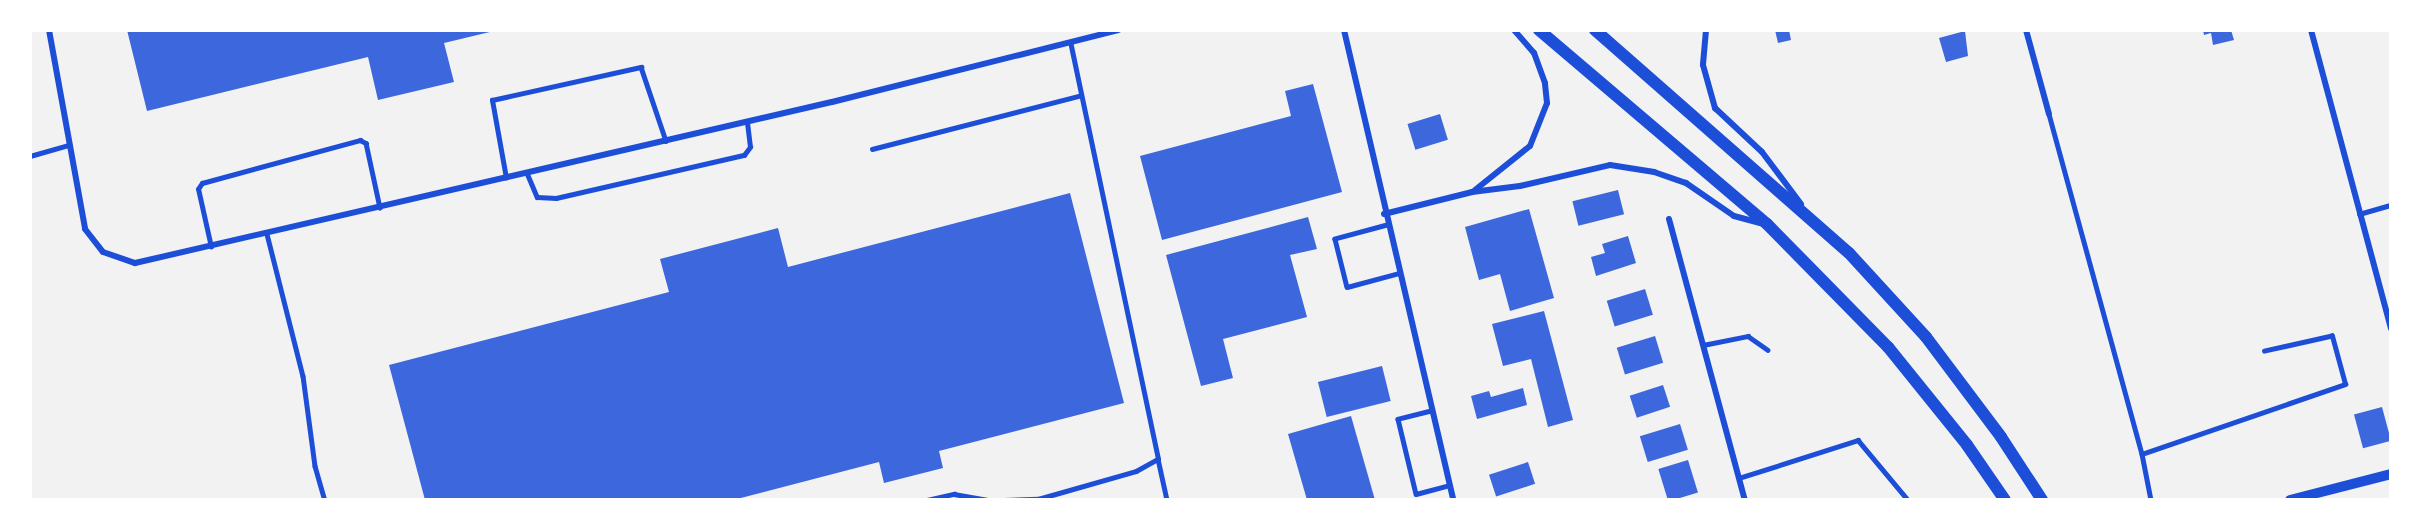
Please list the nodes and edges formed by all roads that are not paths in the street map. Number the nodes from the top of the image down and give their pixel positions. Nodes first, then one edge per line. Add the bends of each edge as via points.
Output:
1 (49, 30) edge
2 (1118, 30) edge
3 (1344, 30) edge
4 (1514, 30) edge
5 (1539, 30) edge
6 (1595, 30) edge
7 (1706, 30) edge
8 (2026, 30) edge
9 (2311, 30) edge
10 (1070, 42) junction
11 (1079, 96) junction
12 (2049, 114) joint
13 (747, 122) junction
14 (666, 141) junction
15 (69, 146) junction
16 (872, 149) dead end
17 (30, 156) edge
18 (527, 173) junction
19 (506, 178) junction
20 (1472, 192) junction
21 (2391, 206) edge
22 (380, 208) junction
23 (1384, 214) junction
24 (2359, 214) junction
25 (1669, 219) dead end
26 (1767, 224) junction
27 (1815, 224) junction
28 (1387, 225) junction
29 (267, 234) junction
30 (211, 247) junction
31 (1399, 273) junction
32 (2391, 328) edge
33 (1703, 345) junction
34 (1768, 350) dead end
35 (2265, 351) dead end
36 (1431, 411) junction
37 (2142, 454) junction
38 (1158, 459) junction
39 (2391, 474) edge
40 (1739, 478) junction
41 (1449, 485) junction
42 (2041, 498) edge
43 (326, 500) edge
44 (927, 500) edge
45 (987, 500) edge
46 (1004, 500) edge
47 (1167, 500) edge
48 (1452, 500) edge
49 (1745, 500) edge
50 (1908, 500) edge
51 (2005, 500) edge
52 (2151, 500) edge
53 (2290, 500) edge

1 - 15 street
2 - 10 street
3 - 23 street
4 - 20 street via 1534,53 1545,83 1547,103 1530,146
5 - 26 main road
6 - 27 main road
7 - 27 street via 1703,65 1715,108 1762,152
8 - 12 street
9 - 24 street
10 - 11 lane
10 - 13 street
11 - 16 lane
11 - 38 lane
12 - 37 lane
13 - 14 street
13 - 18 lane via 750,147 744,155 544,199 534,193
14 - 18 street
14 - 19 lane via 641,67 492,100
15 - 17 lane
15 - 30 street via 85,229 103,252 135,263
18 - 19 street
19 - 22 street
20 - 23 street
20 - 26 street via 1520,186 1610,165 1654,172 1686,183 1734,216
21 - 24 lane
22 - 29 street
22 - 30 lane via 366,143 360,140 202,183 198,189
23 - 28 street
24 - 32 street
25 - 33 street
26 - 51 main road via 1888,347 1967,445
27 - 42 main road via 1849,253 1926,338
28 - 31 street
28 - 31 lane via 1335,239 1347,287
29 - 30 street
29 - 43 lane via 303,376 315,466
31 - 36 street
33 - 34 lane via 1742,336 1760,341
33 - 40 street
35 - 37 lane via 2332,336 2344,384
36 - 41 street
36 - 41 lane via 1398,419 1416,494
37 - 52 lane
38 - 46 lane via 1136,471 1038,499
38 - 47 lane
39 - 53 street
40 - 49 street
40 - 50 lane via 1858,440
41 - 48 street
44 - 45 lane via 954,494

